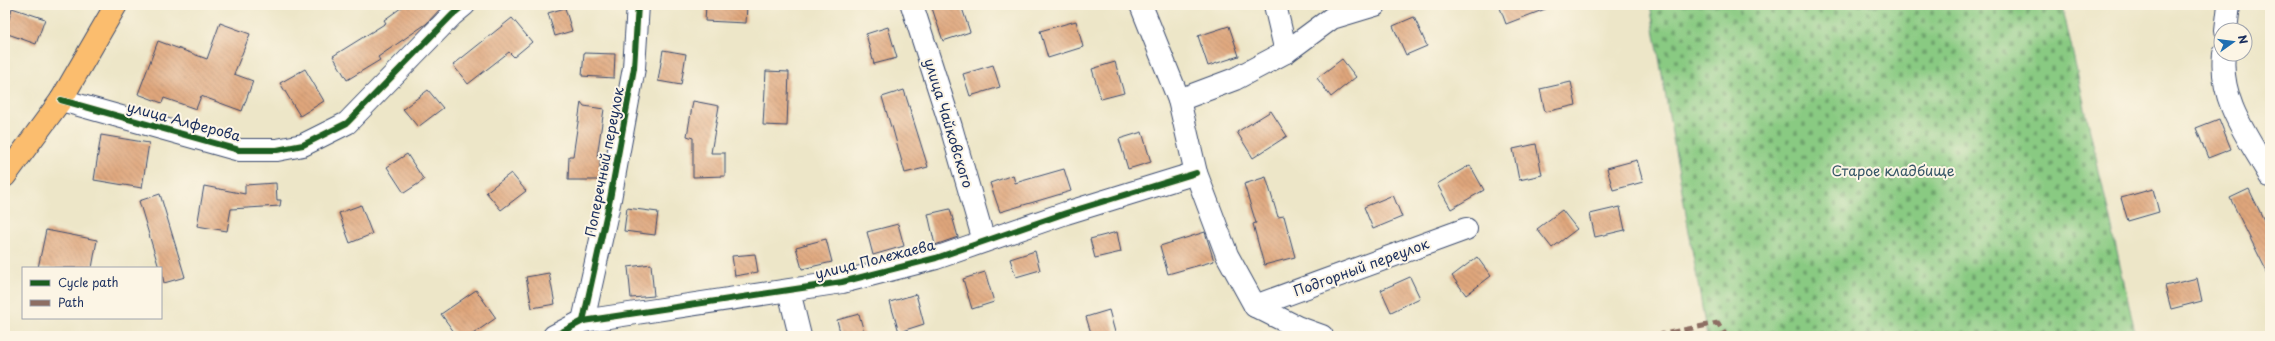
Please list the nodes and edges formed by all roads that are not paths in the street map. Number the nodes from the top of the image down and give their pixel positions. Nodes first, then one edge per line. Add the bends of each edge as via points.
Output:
1 (116, 5) edge
2 (464, 5) edge
3 (638, 5) edge
4 (912, 5) edge
5 (1141, 5) edge
6 (1274, 5) edge
7 (1375, 5) edge
8 (2229, 5) edge
9 (2227, 22) edge
10 (1286, 52) junction
11 (2223, 62) edge
12 (62, 100) junction
13 (1179, 100) junction
14 (6, 172) edge
15 (1196, 173) junction
16 (2270, 176) edge
17 (1466, 229) dead end
18 (984, 241) junction
19 (789, 291) junction
20 (1255, 306) junction
21 (584, 321) junction
22 (554, 336) edge
23 (800, 336) edge
24 (1322, 336) edge

1 - 12 main road
2 - 12 street, улица Алферова via 452,14 347,123 302,145 277,150 239,150
3 - 21 street, Поперечный переулок via 634,68
4 - 18 street, улица Чайковского
5 - 13 street
6 - 10 street
7 - 10 street via 1332,18
8 - 9 street
10 - 13 street via 1236,79
11 - 16 street via 2225,91 2233,111
12 - 14 main road
13 - 15 street
15 - 18 street, улица Полежаева
15 - 20 street via 1227,255
17 - 20 street, Подгорный переулок
18 - 19 street, улица Полежаева via 936,258 842,282
19 - 21 street, улица Полежаева
19 - 23 street
20 - 24 street via 1297,327
21 - 22 street, улица Полежаева

